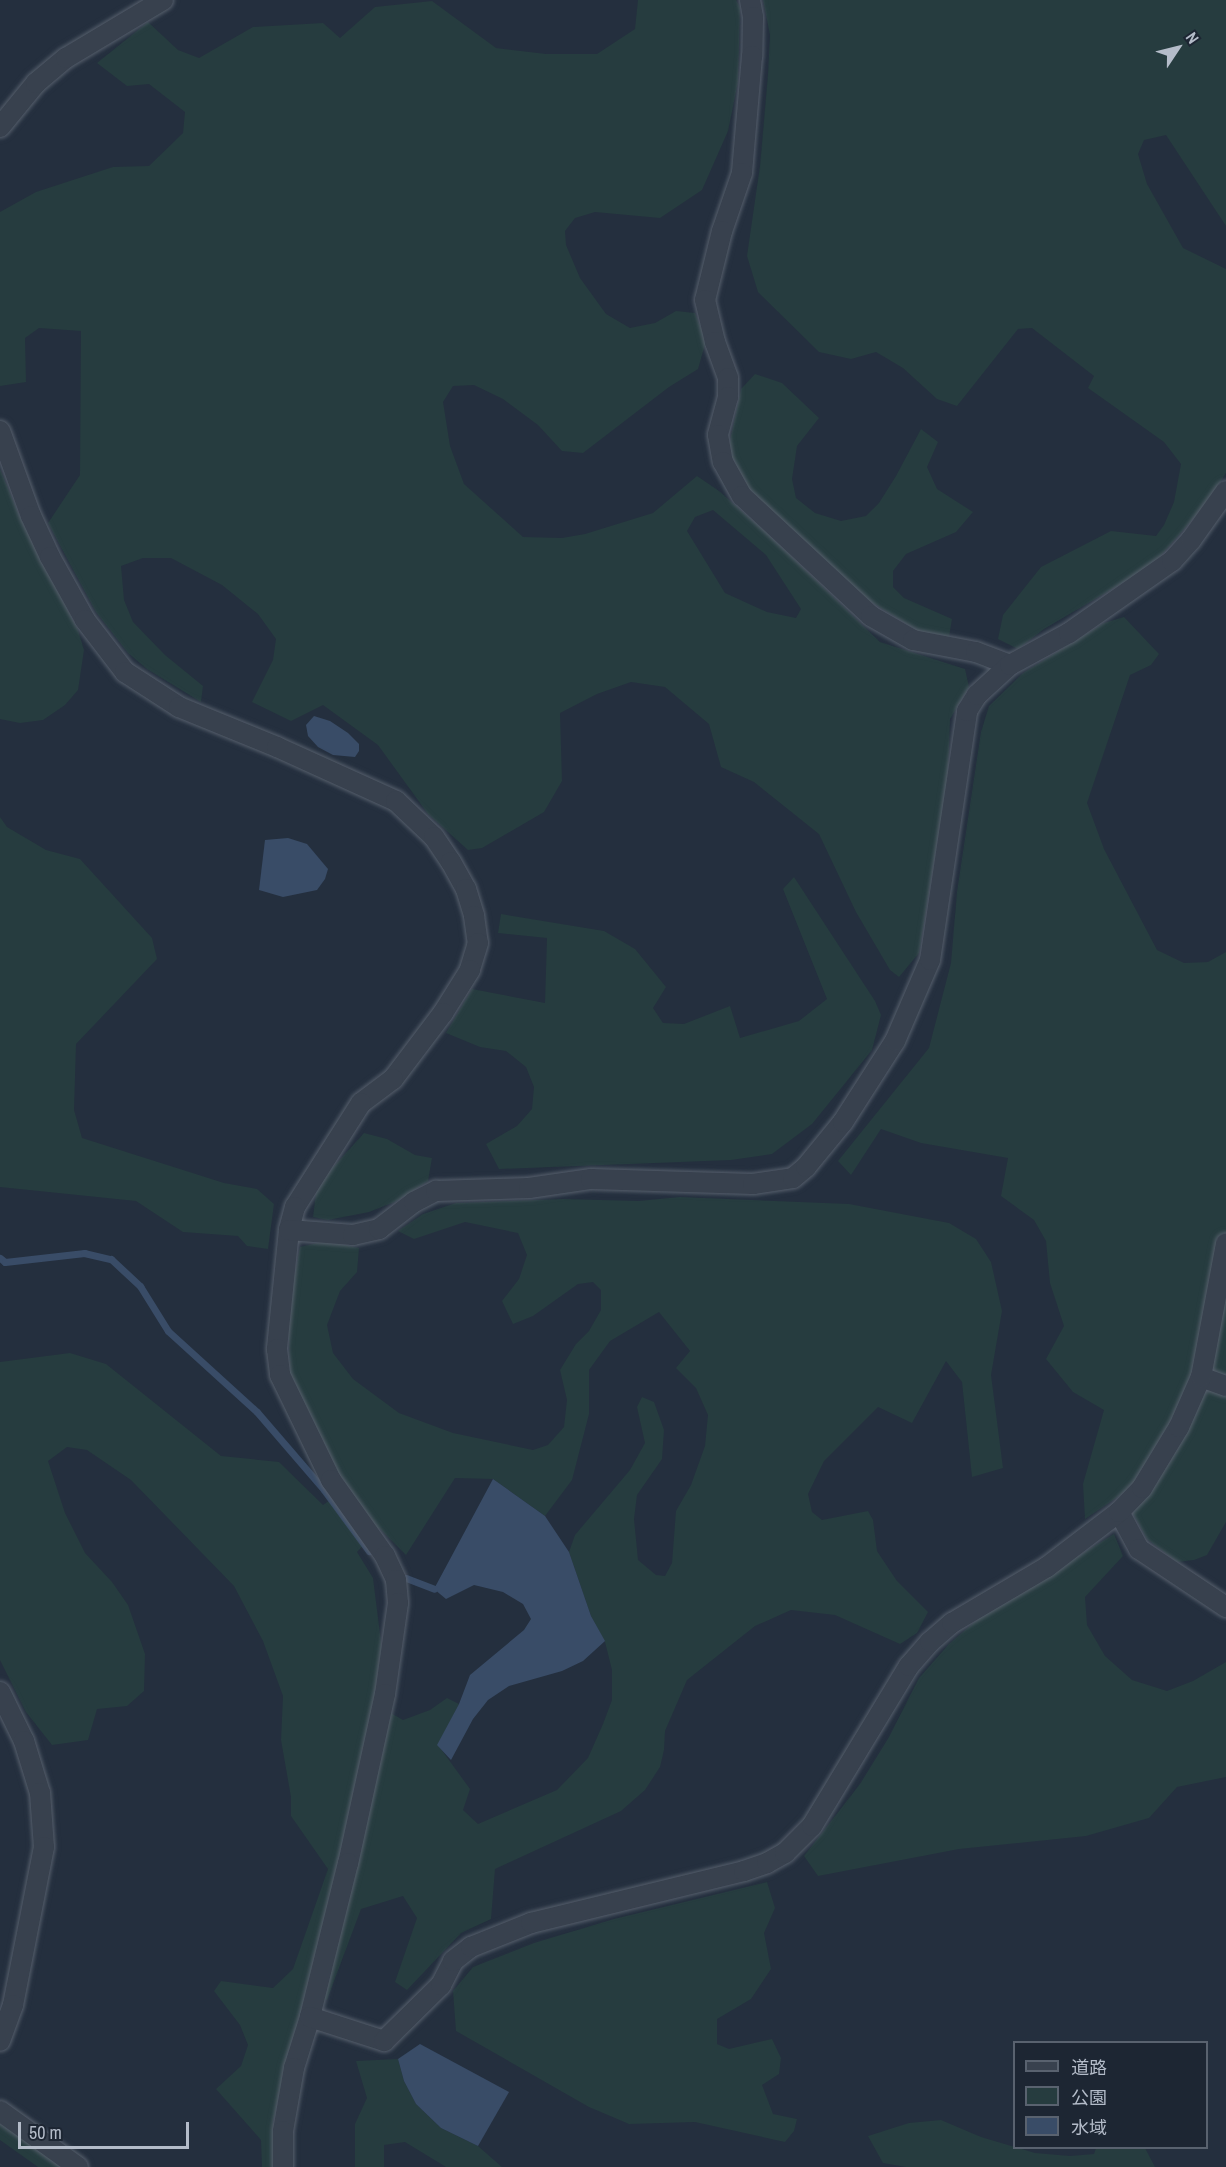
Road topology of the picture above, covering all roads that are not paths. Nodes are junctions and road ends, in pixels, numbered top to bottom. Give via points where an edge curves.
1 (163, 0) edge
2 (750, 0) edge
3 (0, 127) edge
4 (0, 431) edge
5 (1226, 491) edge
6 (1010, 665) junction
7 (289, 1230) junction
8 (1226, 1243) edge
9 (1201, 1377) junction
10 (1226, 1386) edge
11 (1119, 1512) junction
12 (1226, 1606) edge
13 (0, 1692) edge
14 (310, 2017) junction
15 (0, 2042) edge
16 (0, 2111) edge
17 (78, 2167) edge
18 (283, 2167) edge

1 - 3 street via 66,58 36,83
2 - 6 street via 752,56 742,173 705,300 728,378 728,397 718,435 723,462 742,496 871,616 913,640 976,652
4 - 7 street via 50,557 85,620 125,672 178,707 396,801 434,837 466,889 478,943 470,970 399,1071 361,1104 295,1207
5 - 6 street via 1172,561 1069,633
6 - 7 street via 977,695 967,711 930,960 905,1021 843,1122 793,1178 753,1184 591,1179 529,1188 436,1191 414,1202 379,1229 353,1235
7 - 14 street via 277,1349 280,1375 331,1480 385,1556 396,1580 398,1603 385,1694
8 - 9 street
9 - 10 street
9 - 11 street via 1179,1427 1142,1488
11 - 12 street via 1139,1549
11 - 14 street via 1047,1567 952,1623 930,1642 909,1665 812,1826 785,1853 744,1871 531,1923 471,1947 453,1961 441,1985 384,2041
13 - 15 street via 24,1741 40,1793 44,1847 13,2005
14 - 18 street via 294,2068 283,2132
16 - 17 street

